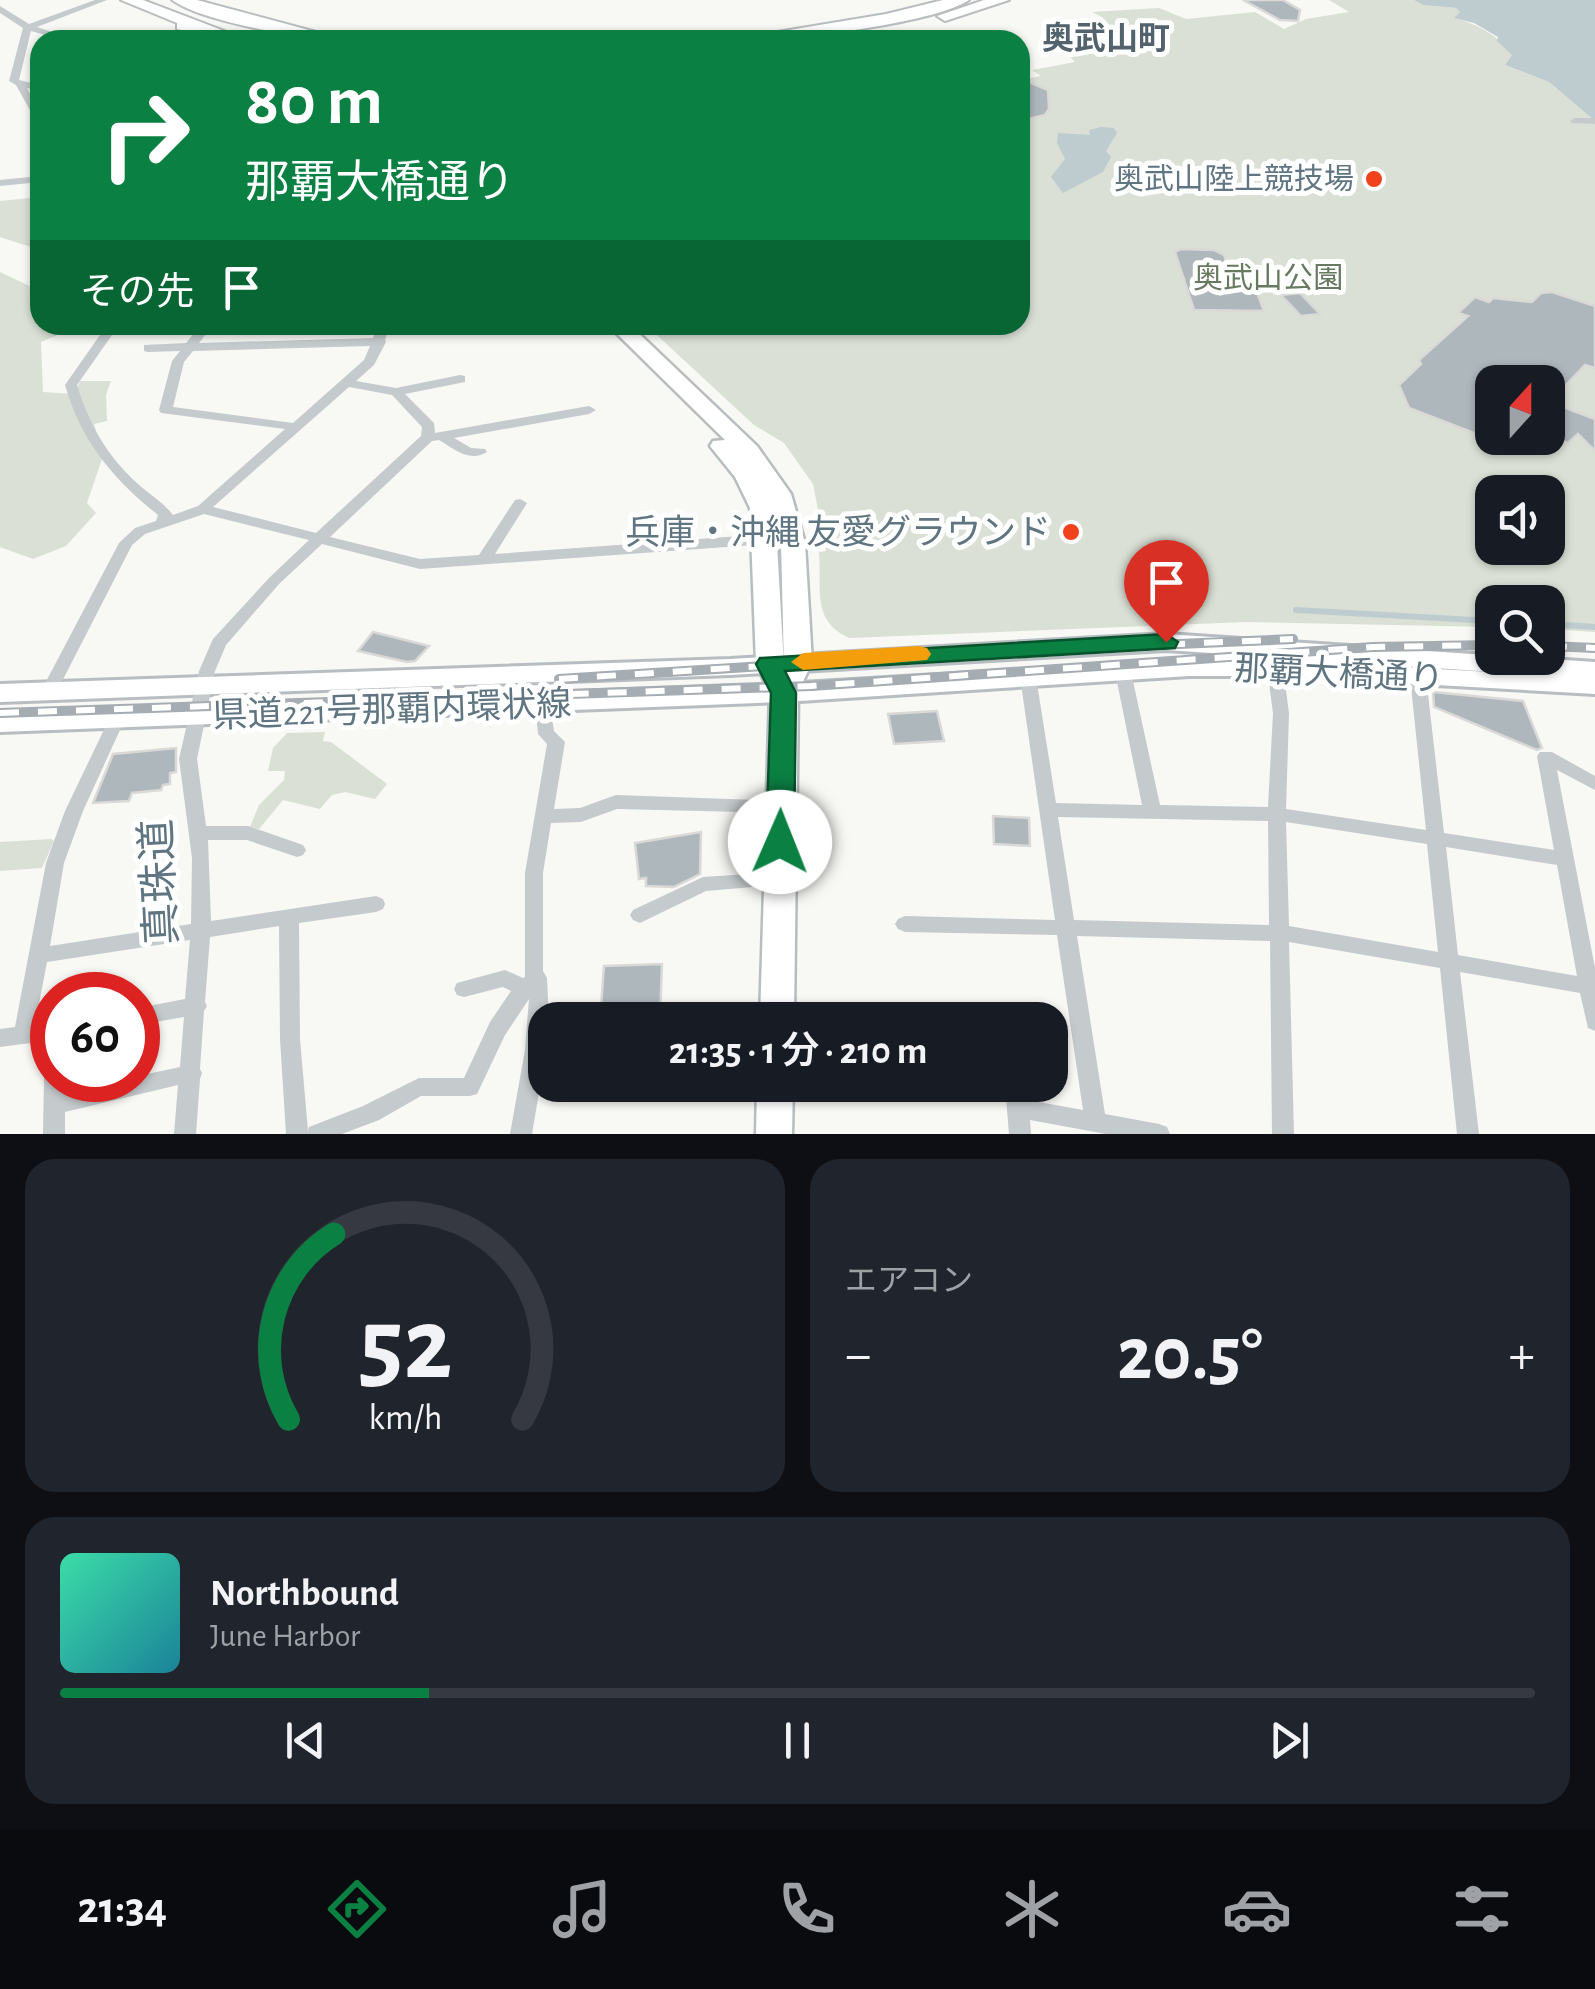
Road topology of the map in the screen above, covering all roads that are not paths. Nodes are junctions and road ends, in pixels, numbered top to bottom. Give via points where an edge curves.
1 (104, 0) edge
2 (111, 0) edge
3 (128, 0) edge
4 (150, 0) edge
5 (180, 0) edge
6 (961, 0) edge
7 (994, 3) edge
8 (0, 9) edge
9 (28, 26) junction
10 (41, 30) edge
11 (202, 30) edge
12 (221, 30) edge
13 (237, 30) edge
14 (284, 30) edge
15 (819, 30) edge
16 (873, 30) edge
17 (913, 30) edge
18 (17, 82) junction
19 (0, 84) edge
20 (30, 85) edge
21 (30, 104) edge
22 (30, 180) edge
23 (0, 183) edge
24 (106, 335) edge
25 (199, 335) edge
26 (382, 335) edge
27 (607, 335) edge
28 (628, 335) edge
29 (380, 342) junction
30 (148, 348) dead end
31 (189, 348) junction
32 (460, 379) dead end
33 (348, 383) junction
34 (396, 392) junction
35 (588, 410) dead end
36 (297, 427) junction
37 (436, 438) junction
38 (480, 452) dead end
39 (520, 503) dead end
40 (203, 509) junction
41 (162, 524) junction
42 (319, 536) junction
43 (766, 539) junction
44 (484, 559) junction
45 (799, 662) junction
46 (768, 664) junction
47 (1275, 668) junction
48 (1595, 670) edge
49 (1124, 672) junction
50 (1418, 677) junction
51 (1028, 678) junction
52 (203, 684) junction
53 (1595, 686) edge
54 (49, 691) junction
55 (784, 693) junction
56 (0, 694) edge
57 (543, 704) junction
58 (195, 716) junction
59 (117, 719) junction
60 (0, 723) edge
61 (1595, 784) edge
62 (781, 806) junction
63 (1048, 810) junction
64 (1153, 812) junction
65 (1278, 814) junction
66 (544, 816) junction
67 (199, 832) junction
68 (1433, 838) junction
69 (297, 850) dead end
70 (1565, 859) junction
71 (780, 879) junction
72 (376, 904) dead end
73 (640, 916) dead end
74 (289, 917) junction
75 (904, 924) dead end
76 (1064, 928) junction
77 (201, 933) junction
78 (1281, 933) junction
79 (40, 955) junction
80 (1450, 962) junction
81 (530, 983) junction
82 (1592, 987) edge
83 (464, 989) dead end
84 (777, 1002) edge
85 (197, 1006) junction
86 (160, 1012) edge
87 (1595, 1022) edge
88 (30, 1036) edge
89 (23, 1037) junction
90 (0, 1038) edge
91 (192, 1073) junction
92 (55, 1102) edge
93 (775, 1102) edge
94 (1017, 1102) edge
95 (1036, 1102) edge
96 (55, 1106) junction
97 (1095, 1121) junction
98 (1147, 1133) edge
99 (54, 1134) edge
100 (185, 1134) edge
101 (297, 1134) edge
102 (317, 1134) edge
103 (521, 1134) edge
104 (774, 1134) edge
105 (1020, 1134) edge
106 (1284, 1134) edge
107 (1468, 1134) edge

1 - 9 street
2 - 11 highway
3 - 12 highway
4 - 13 highway
5 - 14 highway
6 - 15 highway
7 - 16 highway
7 - 17 highway
8 - 9 street
9 - 10 street
9 - 18 street
18 - 19 street
18 - 20 street
18 - 21 street
22 - 23 street
24 - 41 street via 71,385 76,404 106,461 166,514
25 - 31 street
26 - 29 street
27 - 43 main road via 739,466 758,496
28 - 45 main road via 749,451 774,484 792,543
29 - 31 street
29 - 33 street
30 - 31 street
31 - 36 street via 178,361 166,410
32 - 34 street
33 - 34 street
33 - 36 street
34 - 37 street
35 - 37 street
36 - 40 street
37 - 38 street
37 - 42 street, 真珠道
39 - 44 street
40 - 41 street
40 - 42 street
41 - 54 street via 126,543
42 - 44 street via 420,564
42 - 52 street, 真珠道 via 219,643
43 - 44 street
43 - 46 main road
45 - 46 main road, 那覇大橋通り
45 - 48 main road, 那覇大橋通り via 1181,642
45 - 55 main road
46 - 52 main road, 県道221号那覇内環状線
46 - 55 main road
47 - 49 main road, 那覇大橋通り
47 - 50 main road, 那覇大橋通り
47 - 65 street via 1281,713
49 - 51 main road, 那覇大橋通り
49 - 64 street
50 - 53 main road, 那覇大橋通り
50 - 68 street
51 - 55 main road, 那覇大橋通り
51 - 63 street
52 - 54 main road, 県道221号那覇内環状線
52 - 58 street, 真珠道
54 - 56 main road, 県道221号那覇内環状線
55 - 57 main road, 県道221号那覇内環状線
55 - 62 main road
57 - 58 main road, 県道221号那覇内環状線
57 - 66 street via 546,734 556,742
58 - 59 main road, 県道221号那覇内環状線
58 - 67 street, 真珠道 via 188,776
59 - 60 main road, 県道221号那覇内環状線
59 - 79 street via 55,862
61 - 70 street via 1546,756
62 - 66 street via 616,802 581,816
62 - 71 main road
63 - 64 street
63 - 76 street
64 - 65 street
65 - 68 street
65 - 78 street
66 - 81 street via 534,873
67 - 69 street via 248,832
67 - 77 street, 真珠道
68 - 70 street
68 - 80 street
70 - 82 street
71 - 73 street via 704,884
71 - 84 main road
72 - 74 street
74 - 77 street
74 - 101 street
75 - 76 street
76 - 78 street
76 - 97 street
77 - 79 street
77 - 85 street, 真珠道
78 - 80 street
78 - 106 street
79 - 89 street
80 - 82 street
80 - 107 street
81 - 83 street via 504,978
81 - 102 street via 493,1037 470,1087 419,1086
81 - 103 street via 538,1012
82 - 87 street
85 - 86 street
85 - 91 street, 真珠道
88 - 89 street
89 - 90 street
91 - 96 street
91 - 100 street, 真珠道
92 - 96 street
93 - 104 main road
94 - 105 street
95 - 97 street
96 - 99 street
97 - 98 street

